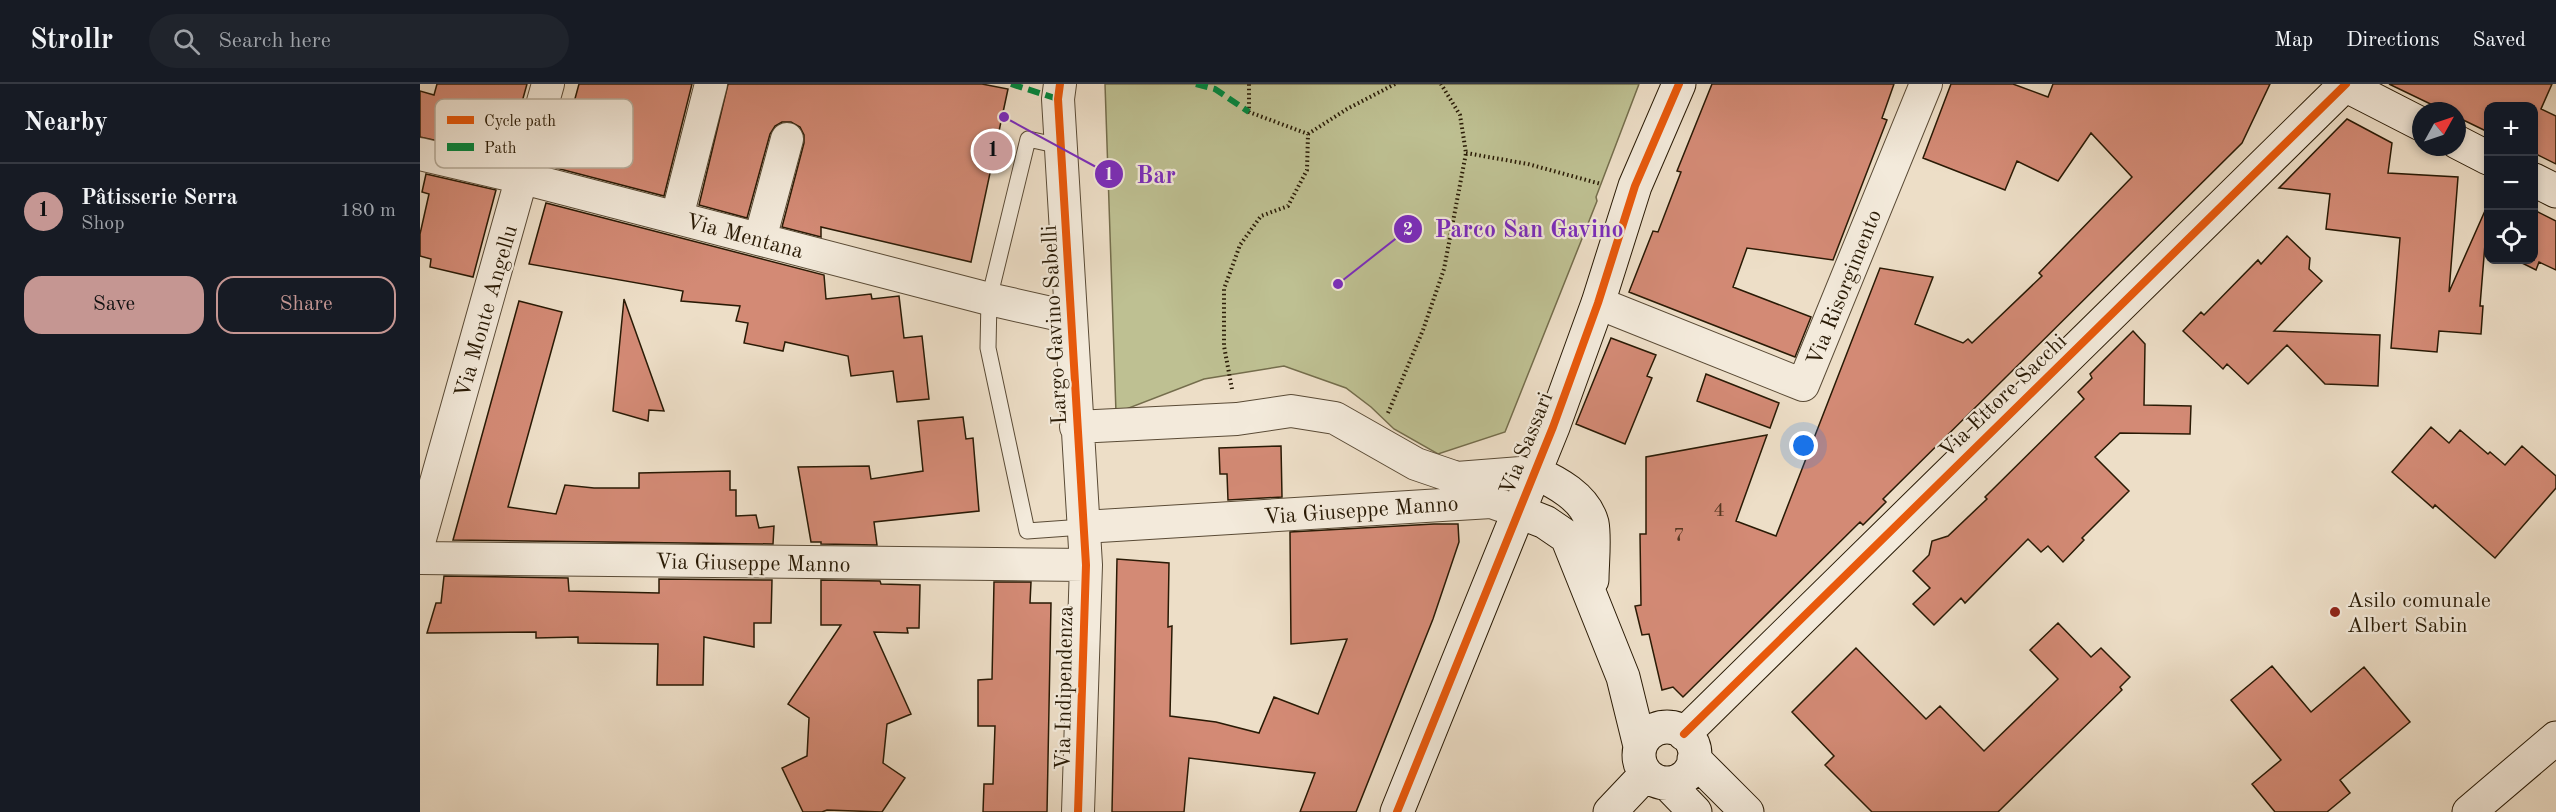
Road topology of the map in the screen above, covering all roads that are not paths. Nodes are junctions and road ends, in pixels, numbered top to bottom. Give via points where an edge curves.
1 (548, 84) edge
2 (711, 84) edge
3 (1060, 84) edge
4 (1678, 84) edge
5 (1926, 84) edge
6 (2345, 84) edge
7 (544, 99) edge
8 (2412, 119) edge
9 (787, 139) dead end
10 (1060, 146) junction
11 (2466, 147) edge
12 (420, 154) edge
13 (2484, 156) edge
14 (435, 157) edge
15 (480, 168) edge
16 (526, 168) edge
17 (523, 178) junction
18 (2538, 182) edge
19 (2556, 192) edge
20 (676, 217) junction
21 (760, 239) junction
22 (989, 298) junction
23 (1598, 303) junction
24 (1069, 317) junction
25 (1076, 427) junction
26 (1534, 472) junction
27 (1517, 512) junction
28 (1083, 527) junction
29 (420, 538) edge
30 (420, 558) edge
31 (1086, 565) junction
32 (1592, 597) junction
33 (1623, 677) junction
34 (2556, 738) edge
35 (1682, 740) junction
36 (1651, 768) junction
37 (1078, 812) edge
38 (1397, 812) edge
39 (1610, 812) edge
40 (1695, 812) edge
41 (1747, 812) edge
42 (2469, 812) edge

1 - 7 street, Via Monte Angellu
2 - 20 street
3 - 10 street, Largo Gavino Sabelli
4 - 23 street, Via Sassari via 1635,186
5 - 23 street, Via Risorgimento via 1803,385
6 - 8 street
6 - 35 street, Via Ettore Sacchi
9 - 21 street
10 - 22 lane via 1028,139
10 - 24 street, Largo Gavino Sabelli
11 - 13 street
12 - 14 street, Via Mentana
15 - 17 street, Via Mentana
16 - 17 street, Via Monte Angellu
17 - 20 street, Via Mentana
17 - 29 street, Via Monte Angellu
18 - 19 street
20 - 21 street, Via Mentana
21 - 22 street, Via Mentana
22 - 24 street, Via Mentana
22 - 28 lane via 988,348 1027,531
23 - 26 street, Via Sassari
24 - 25 street, Largo Gavino Sabelli
25 - 26 street, Via Giuseppe Manno via 1237,419 1291,411 1335,417 1416,464 1457,478
25 - 28 street, Largo Gavino Sabelli
26 - 27 street, Via Sassari
26 - 32 street via 1576,498 1592,522
27 - 28 street, Via Giuseppe Manno via 1491,502
27 - 32 street, Via Giuseppe Manno via 1545,522 1567,537
27 - 38 street, Via Sassari
28 - 31 street, Largo Gavino Sabelli
30 - 31 street, Via Giuseppe Manno
31 - 37 street, Via Indipendenza
32 - 33 street, Via Giuseppe Manno
33 - 35 street
33 - 36 street
34 - 42 street
35 - 36 street via 1651,732
35 - 36 street via 1688,773 1683,778
35 - 41 street
36 - 39 street
36 - 40 street

